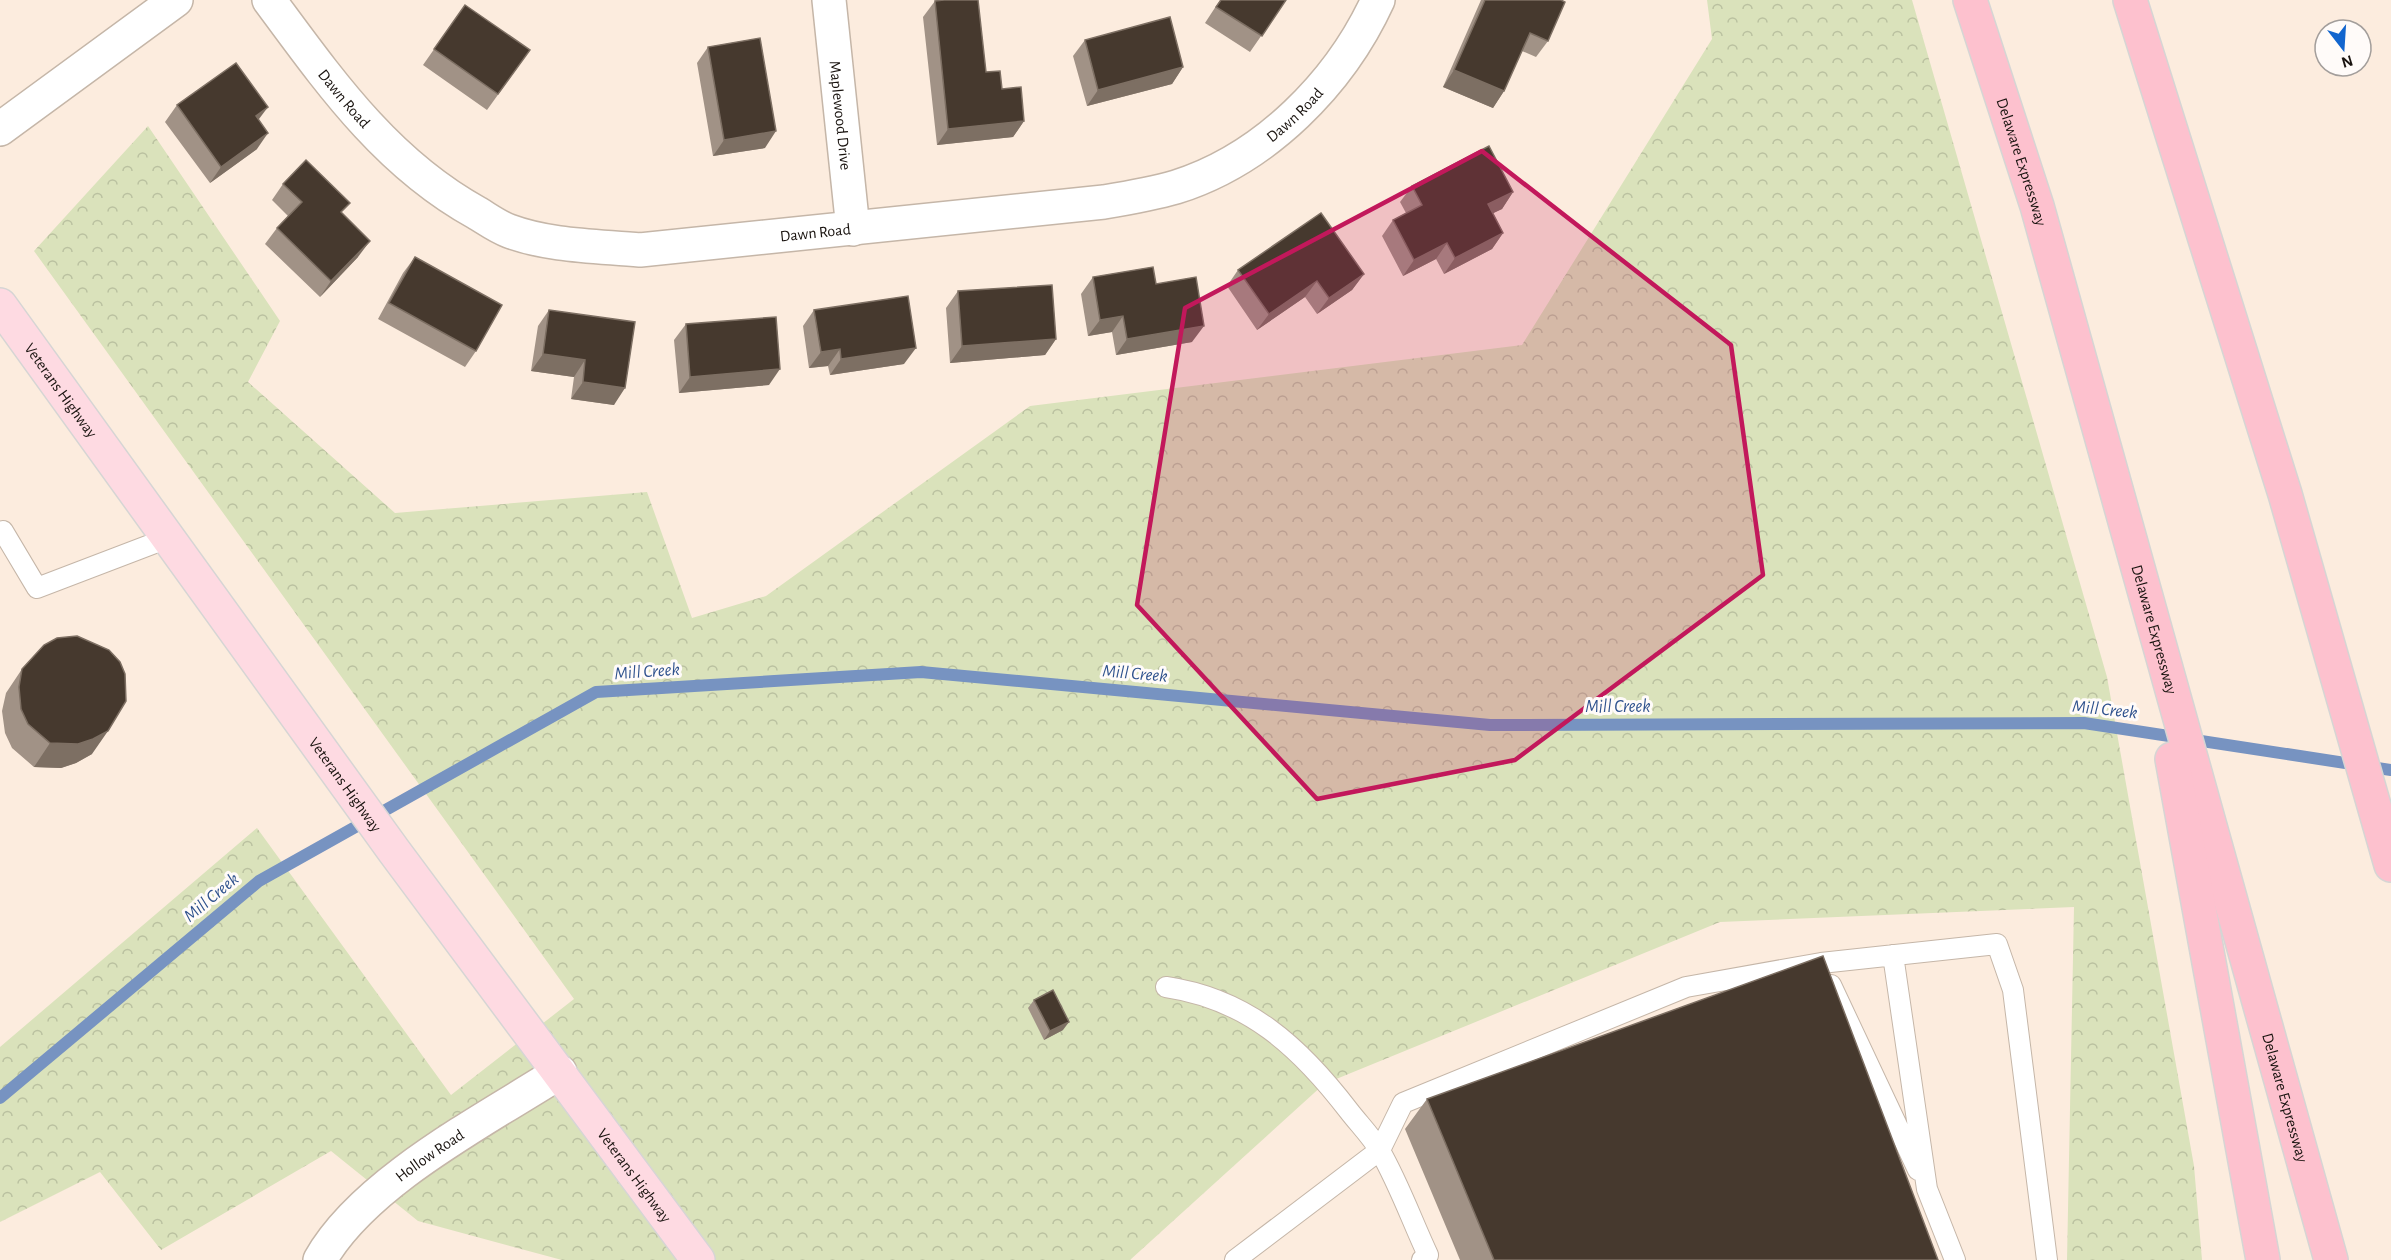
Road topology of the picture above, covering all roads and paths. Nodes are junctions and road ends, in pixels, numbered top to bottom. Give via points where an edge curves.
1 (176, 0) edge
2 (269, 0) edge
3 (830, 0) edge
4 (1378, 0) edge
5 (1970, 0) edge
6 (2130, 0) edge
7 (0, 129) edge
8 (853, 229) junction
9 (0, 305) edge
10 (3, 531) dead end
11 (168, 538) junction
12 (2192, 803) junction
13 (2388, 854) edge
14 (1893, 955) junction
15 (1821, 963) junction
16 (1166, 987) dead end
17 (560, 1072) junction
18 (1380, 1150) junction
19 (1927, 1189) junction
20 (1427, 1258) edge
21 (320, 1260) edge
22 (698, 1260) edge
23 (1234, 1260) edge
24 (1954, 1260) edge
25 (2047, 1260) edge
26 (2263, 1260) edge
27 (2331, 1260) edge

1 - 7 street
2 - 8 street, Dawn Road via 347,105 394,154 449,198 509,231 566,243 640,250
3 - 8 street, Maplewood Drive
4 - 8 street, Dawn Road via 1340,65 1319,92 1265,140 1226,165 1178,186 1104,202
5 - 12 highway, Delaware Expressway via 2037,206 2131,539
6 - 13 highway via 2282,483
9 - 11 main road, Veterans Highway
10 - 11 lane via 37,588
11 - 17 main road, Veterans Highway via 394,851
12 - 26 highway
12 - 27 highway, Delaware Expressway
14 - 15 lane
14 - 19 lane
14 - 25 lane via 1997,944 2013,990
15 - 18 lane via 1686,987 1403,1104
15 - 19 lane
16 - 18 lane via 1197,992 1239,1009 1286,1040
17 - 21 street, Hollow Road via 385,1188 348,1223
17 - 22 main road, Veterans Highway
18 - 20 lane
18 - 23 lane
19 - 24 lane

